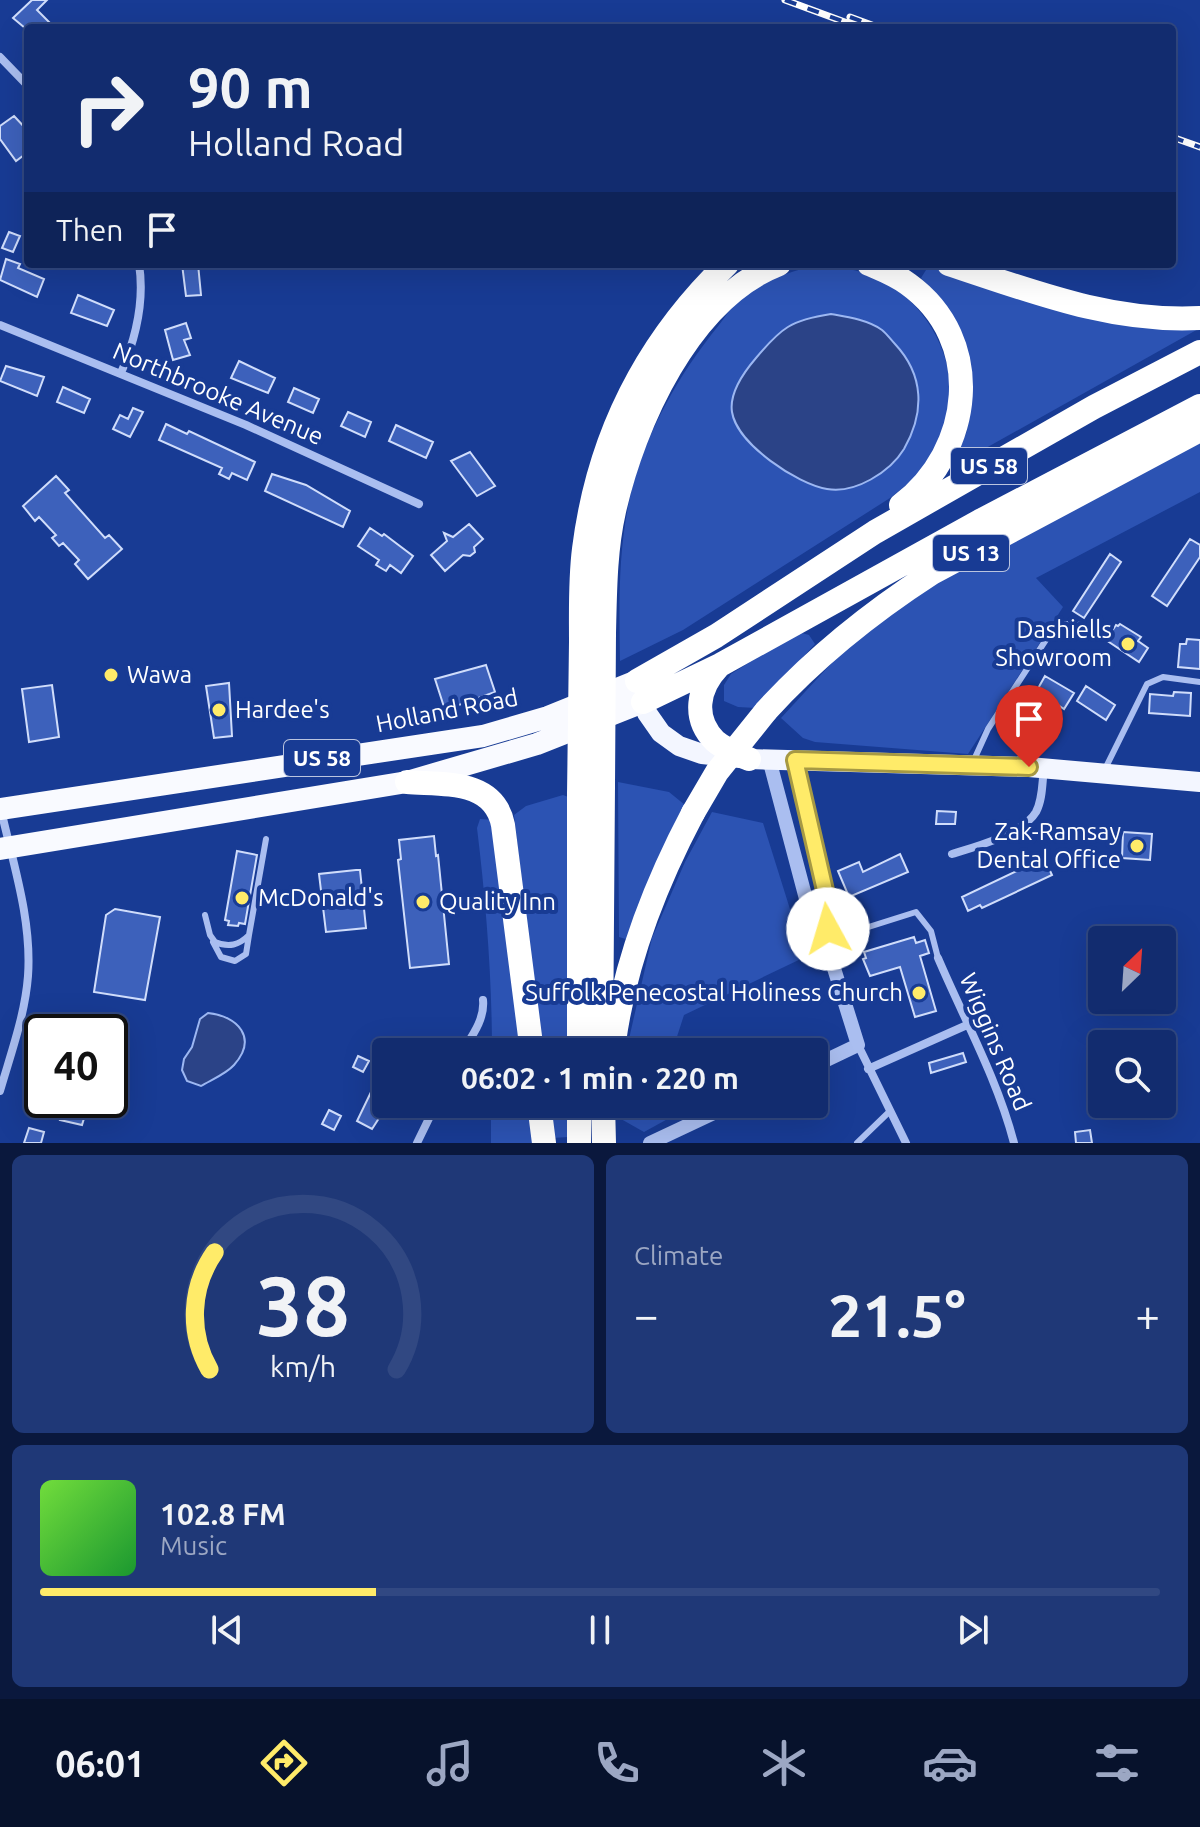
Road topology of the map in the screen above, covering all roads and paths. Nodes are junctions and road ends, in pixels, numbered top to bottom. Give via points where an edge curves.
1 (0, 57) edge
2 (24, 82) edge
3 (139, 268) edge
4 (723, 268) edge
5 (771, 268) edge
6 (877, 268) edge
7 (961, 268) edge
8 (1200, 318) edge
9 (0, 325) edge
10 (1200, 352) edge
11 (121, 373) junction
12 (1200, 406) edge
13 (1200, 430) edge
14 (419, 504) dead end
15 (875, 532) junction
16 (1082, 625) dead end
17 (592, 637) junction
18 (720, 665) junction
19 (1200, 682) edge
20 (640, 692) junction
21 (759, 759) junction
22 (795, 760) junction
23 (972, 765) junction
24 (1044, 768) junction
25 (1103, 773) junction
26 (407, 782) junction
27 (1200, 782) edge
28 (0, 808) edge
29 (266, 839) dead end
30 (5, 848) edge
31 (952, 854) dead end
32 (205, 915) dead end
33 (210, 935) junction
34 (249, 935) junction
35 (827, 946) junction
36 (938, 958) joint
37 (483, 1000) dead end
38 (967, 1025) junction
39 (469, 1038) edge
40 (530, 1038) edge
41 (579, 1038) edge
42 (601, 1038) edge
43 (615, 1038) edge
44 (858, 1045) junction
45 (828, 1059) edge
46 (868, 1069) junction
47 (0, 1091) edge
48 (889, 1112) junction
49 (429, 1118) edge
50 (541, 1118) edge
51 (579, 1118) edge
52 (703, 1118) edge
53 (579, 1142) edge
54 (417, 1143) edge
55 (544, 1143) edge
56 (650, 1143) edge
57 (857, 1143) edge
58 (906, 1143) edge
59 (1014, 1143) edge

1 - 2 street
3 - 11 street via 140,309
4 - 17 highway via 661,340 612,432 595,484 583,552
5 - 17 highway via 720,304 683,349 646,414 614,512
6 - 15 highway via 907,283 940,319 957,357 962,397 955,436 937,470
7 - 8 highway via 1101,311
9 - 11 street, Northbrooke Avenue
10 - 15 highway, US 58
11 - 14 street, Northbrooke Avenue
12 - 18 highway, US 58
13 - 43 highway, US 13, bridge via 932,573 813,662 717,772 675,847 643,923
15 - 20 highway, US 58
16 - 23 lane via 1066,624 1051,632 988,729
17 - 41 highway, bridge via 579,795
17 - 42 highway, bridge via 603,786
18 - 20 highway, US 58
18 - 21 highway via 704,684 702,717 715,741
19 - 25 lane via 1163,677 1147,684
20 - 21 main road via 654,725 679,746 702,754
20 - 26 highway, Holland Road / US 58 via 537,744
20 - 28 highway, Holland Road / US 58 via 474,738
21 - 22 main road
21 - 35 street via 810,914
22 - 23 main road
22 - 35 street via 830,912
23 - 24 main road
24 - 25 main road
24 - 31 street via 1035,814 985,844
25 - 27 main road
26 - 30 highway, Holland Road / US 58
26 - 40 highway via 476,790 498,807
28 - 30 street
29 - 34 lane
30 - 47 street via 26,928 28,965 25,997
32 - 33 lane
33 - 34 lane via 215,942 233,946
33 - 34 lane via 221,957 235,961 246,954
35 - 36 lane via 916,912 931,931
35 - 44 street
36 - 38 street, Wiggins Road
37 - 39 street via 484,1009
38 - 46 street
38 - 59 street, Wiggins Road via 990,1070
44 - 45 street
44 - 46 street
46 - 48 street
48 - 57 lane
48 - 58 street
49 - 54 street
50 - 55 highway
51 - 53 highway
52 - 56 street

